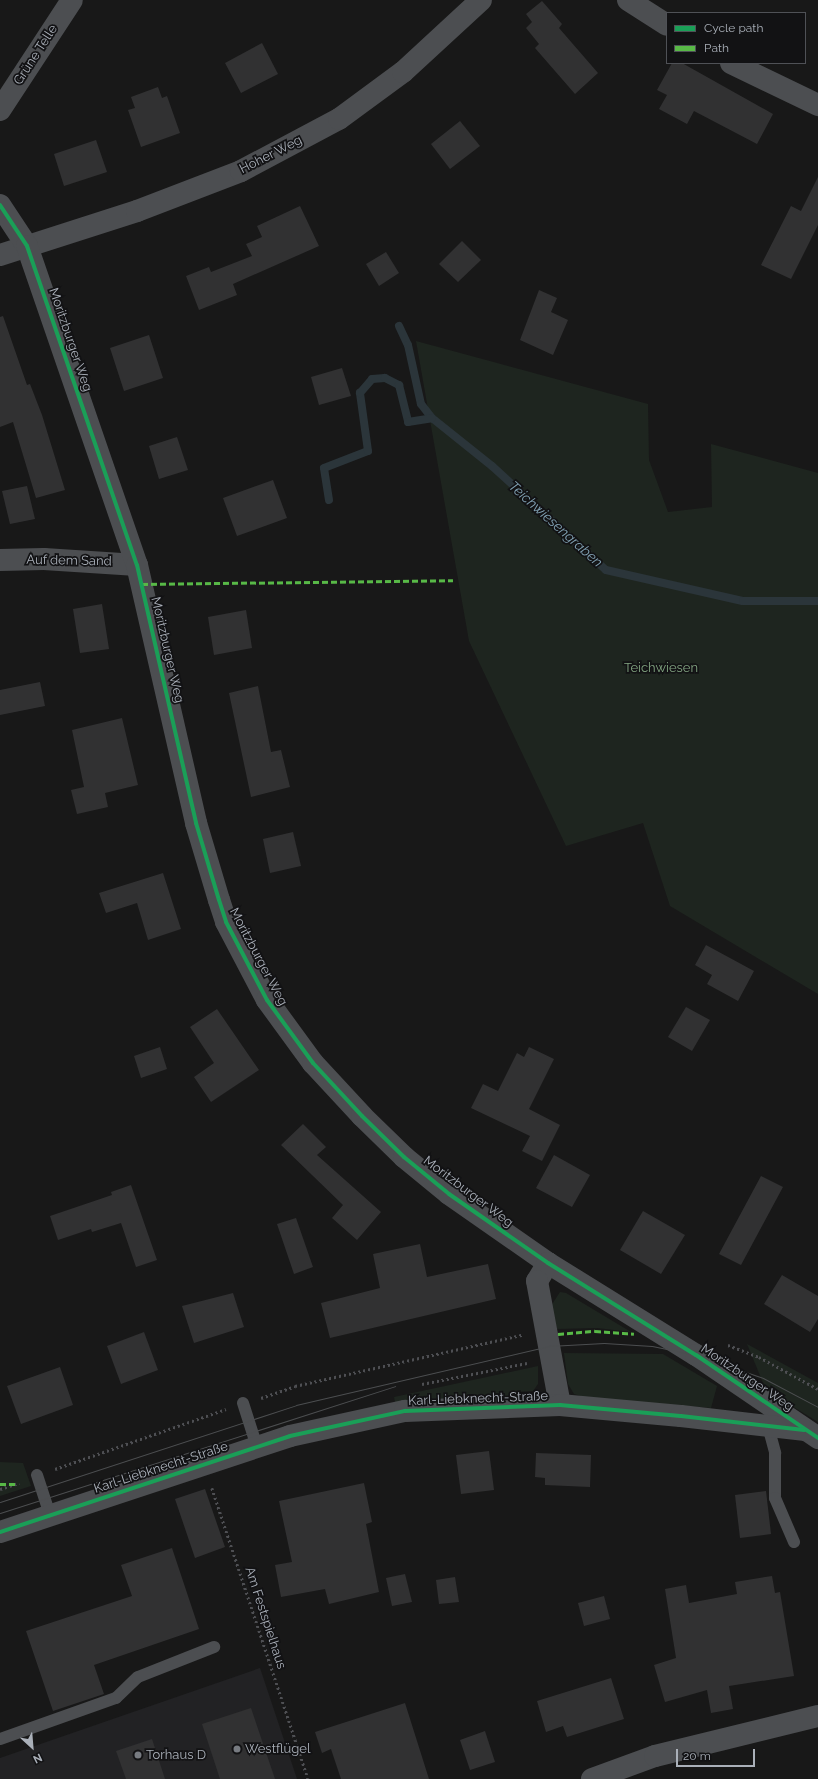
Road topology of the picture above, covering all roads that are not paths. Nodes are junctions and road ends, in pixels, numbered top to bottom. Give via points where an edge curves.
1 (72, 0) edge
2 (481, 0) edge
3 (628, 0) edge
4 (666, 24) edge
5 (733, 64) edge
6 (818, 106) edge
7 (0, 110) edge
8 (0, 205) edge
9 (27, 246) junction
10 (0, 255) edge
11 (0, 560) edge
12 (137, 565) junction
13 (548, 1263) junction
14 (243, 1403) road end
15 (560, 1405) junction
16 (768, 1426) junction
17 (812, 1434) edge
18 (257, 1447) junction
19 (36, 1475) road end
20 (50, 1515) junction
21 (0, 1532) edge
22 (794, 1542) dead end
23 (214, 1647) dead end
24 (818, 1716) edge
25 (0, 1739) edge
26 (592, 1779) edge

1 - 7 street, Grüne Telle
2 - 9 street, Hoher Weg via 403,72 339,119 241,171 137,211
3 - 4 street
5 - 6 street
8 - 9 street, Moritzburger Weg
9 - 10 street, Hoher Weg
9 - 12 street, Moritzburger Weg
11 - 12 street, Auf dem Sand via 44,559
12 - 13 street, Moritzburger Weg via 196,823 218,900 226,922 266,1000 313,1064 404,1157 449,1194
13 - 15 street via 537,1281
13 - 17 street, Moritzburger Weg via 696,1355
14 - 18 lane
15 - 16 street, Karl-Liebknecht-Straße
15 - 18 street, Karl-Liebknecht-Straße via 405,1411 290,1436
16 - 17 street, Karl-Liebknecht-Straße
16 - 22 lane via 775,1453 775,1498
18 - 20 street, Karl-Liebknecht-Straße
19 - 20 lane
20 - 21 street, Karl-Liebknecht-Straße
23 - 25 lane via 138,1677 116,1698
24 - 26 street via 655,1756

